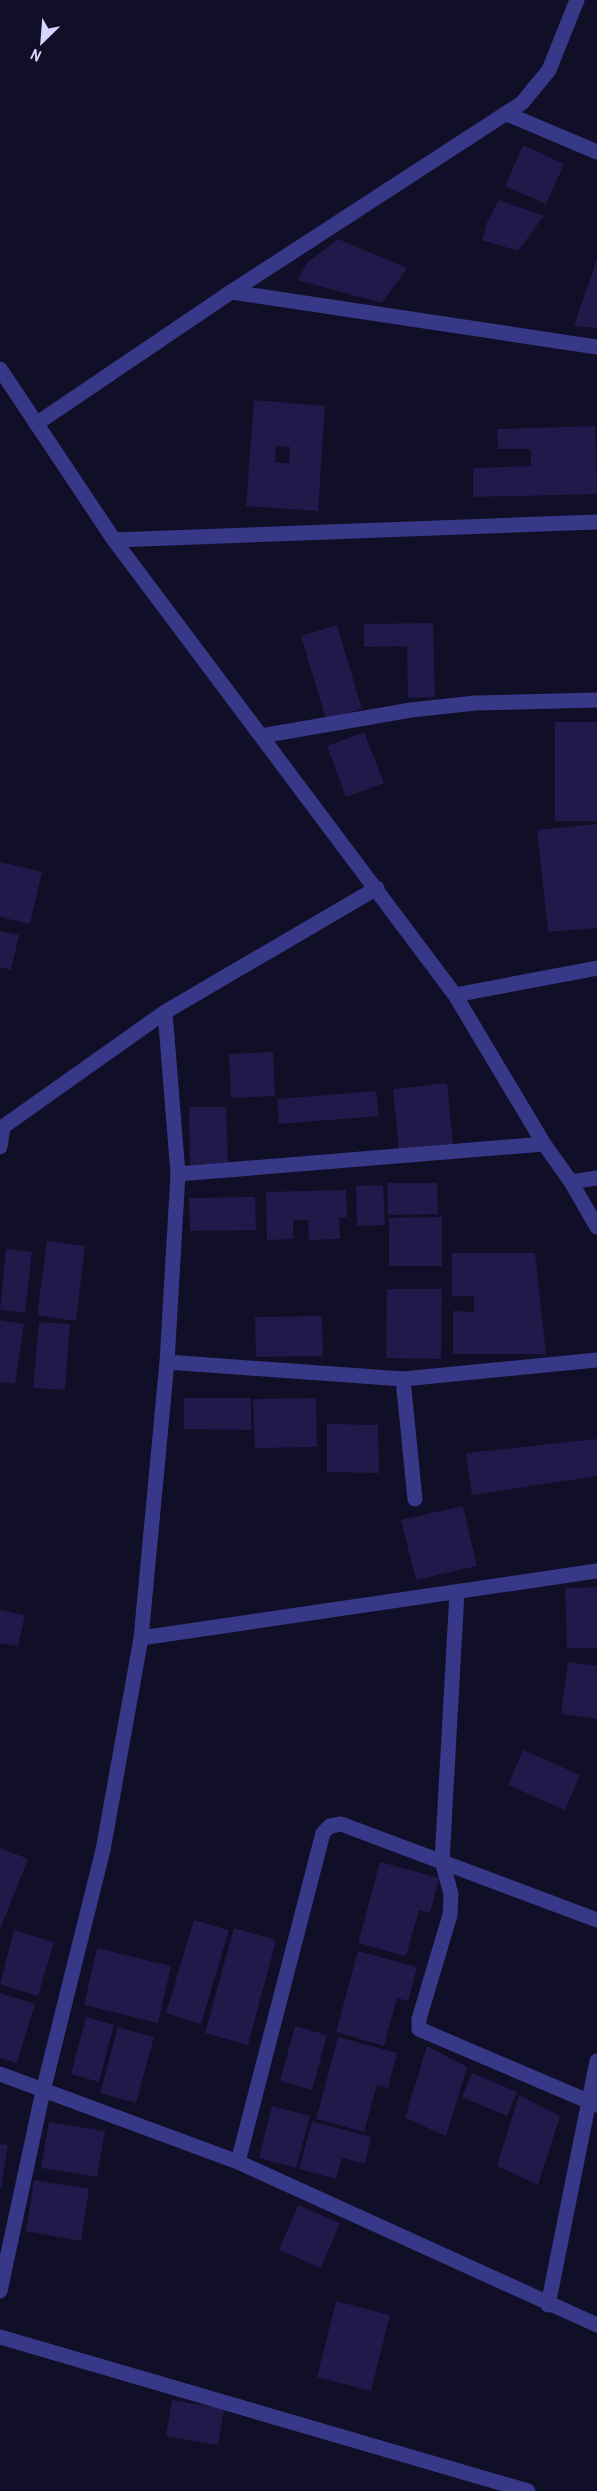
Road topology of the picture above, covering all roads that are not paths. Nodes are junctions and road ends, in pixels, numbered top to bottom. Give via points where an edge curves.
1 (577, 0) edge
2 (507, 114) junction
3 (597, 152) edge
4 (231, 292) junction
5 (597, 347) edge
6 (0, 369) edge
7 (36, 424) junction
8 (597, 522) edge
9 (114, 540) junction
10 (597, 700) edge
11 (261, 736) junction
12 (377, 888) junction
13 (597, 968) edge
14 (455, 995) junction
15 (165, 1012) junction
16 (1, 1128) edge
17 (544, 1144) junction
18 (0, 1147) edge
19 (178, 1174) junction
20 (597, 1178) edge
21 (571, 1182) junction
22 (597, 1227) edge
23 (597, 1360) edge
24 (167, 1362) junction
25 (403, 1379) junction
26 (416, 1499) dead end
27 (597, 1571) edge
28 (457, 1592) junction
29 (141, 1638) junction
30 (442, 1861) junction
31 (597, 1920) edge
32 (597, 2061) edge
33 (0, 2074) edge
34 (42, 2091) junction
35 (593, 2103) edge
36 (238, 2162) junction
37 (0, 2290) edge
38 (548, 2305) junction
39 (597, 2325) edge
40 (0, 2337) edge
41 (528, 2491) edge

1 - 2 street via 549,70 534,91
2 - 3 street
2 - 4 street
4 - 5 street
4 - 7 street
6 - 7 street
7 - 9 street
8 - 9 street
9 - 11 street
10 - 11 street via 464,704
11 - 12 street
12 - 14 street
12 - 15 street
13 - 14 street
14 - 17 street
15 - 16 street
15 - 19 street
16 - 18 street
17 - 19 street
17 - 21 street
19 - 24 street
20 - 21 street
21 - 22 street
23 - 25 street
24 - 25 street
24 - 29 street
25 - 26 street
27 - 28 street
28 - 29 street
28 - 30 street
29 - 34 street via 103,1850
30 - 31 street
30 - 35 street via 451,1894 450,1915 419,2030
30 - 36 street via 341,1824 330,1826 323,1833
32 - 35 street
33 - 34 street
34 - 36 street
34 - 37 street
35 - 38 street
36 - 38 street
38 - 39 street
40 - 41 street

